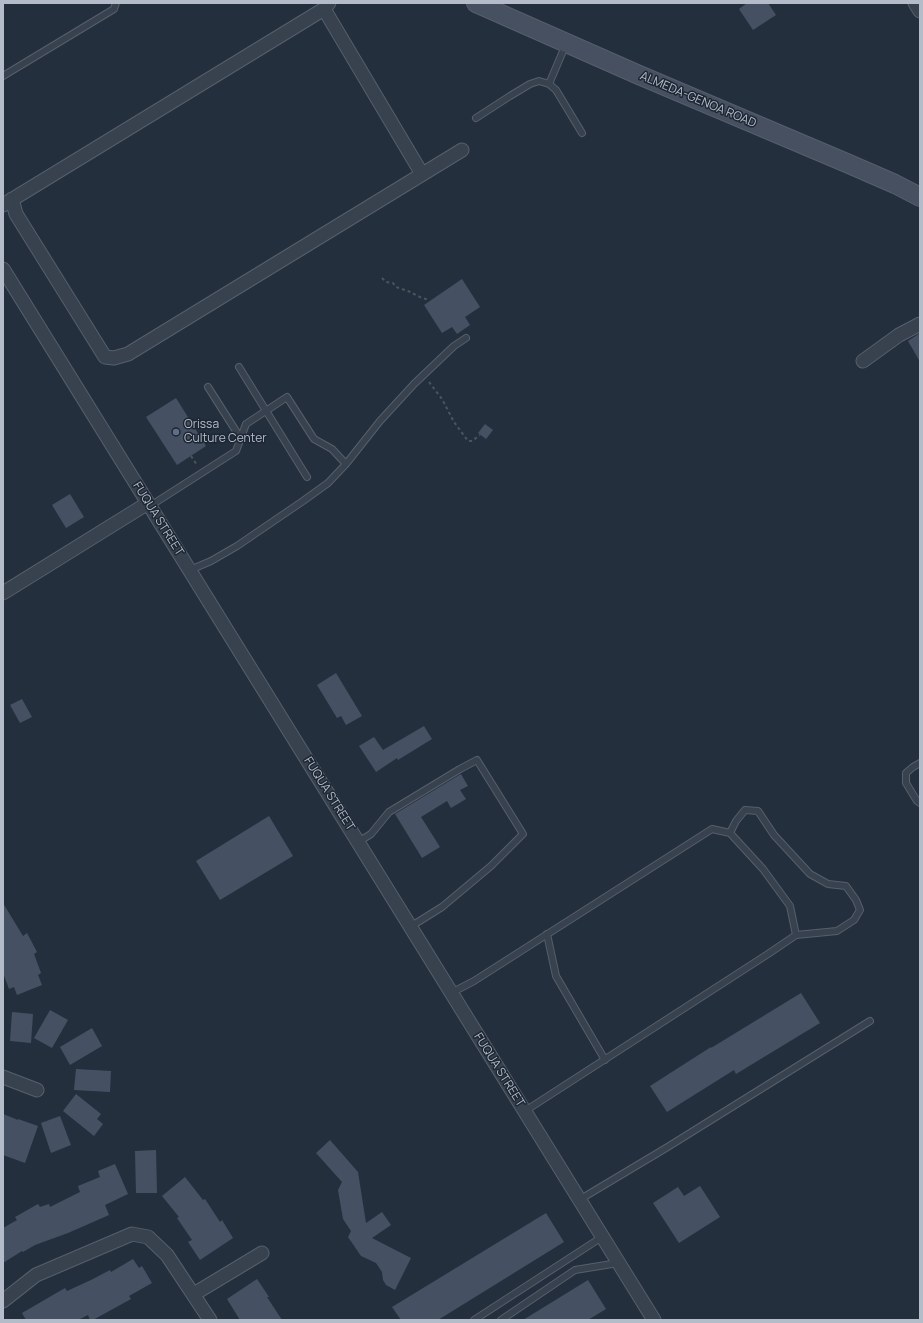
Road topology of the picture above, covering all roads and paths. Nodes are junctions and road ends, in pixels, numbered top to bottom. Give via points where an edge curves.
1 (116, 3) edge
2 (476, 3) edge
3 (915, 3) edge
4 (326, 6) edge
5 (920, 11) edge
6 (566, 43) junction
7 (3, 76) edge
8 (550, 84) junction
9 (476, 118) dead end
10 (582, 133) dead end
11 (462, 150) dead end
12 (422, 174) junction
13 (920, 197) edge
14 (8, 202) edge
15 (3, 269) edge
16 (382, 278) dead end
17 (428, 302) dead end
18 (920, 324) edge
19 (466, 338) dead end
20 (863, 360) dead end
21 (240, 368) dead end
22 (432, 386) dead end
23 (208, 387) dead end
24 (266, 411) junction
25 (480, 435) dead end
26 (241, 439) junction
27 (346, 464) junction
28 (307, 477) dead end
29 (149, 504) junction
30 (190, 570) junction
31 (3, 593) edge
32 (920, 763) edge
33 (920, 803) edge
34 (730, 833) junction
35 (358, 842) junction
36 (410, 926) junction
37 (547, 934) junction
38 (796, 934) junction
39 (451, 992) junction
40 (870, 1021) dead end
41 (605, 1060) junction
42 (3, 1077) edge
43 (37, 1090) dead end
44 (525, 1112) junction
45 (579, 1200) junction
46 (602, 1237) junction
47 (262, 1253) dead end
48 (618, 1263) junction
49 (194, 1294) junction
50 (3, 1301) edge
51 (210, 1320) edge
52 (474, 1320) edge
53 (501, 1320) edge
54 (654, 1320) edge

1 - 7 lane via 114,10
2 - 6 main road, ALMEDA-GENOA ROAD
3 - 5 street
4 - 12 street
4 - 14 street
6 - 8 lane
6 - 13 main road, ALMEDA-GENOA ROAD
8 - 9 lane via 539,81 530,84
8 - 10 lane
11 - 12 street
12 - 14 street via 128,354 114,358 105,357
15 - 29 street, FUQUA STREET
16 - 17 path
18 - 20 street
19 - 27 lane via 414,384
21 - 24 lane
22 - 25 path via 468,441
23 - 26 lane
24 - 26 lane via 246,424
24 - 27 lane via 288,398 314,439 332,449
24 - 28 lane
26 - 29 lane via 236,451
27 - 30 lane via 328,483 303,502 236,546
29 - 30 street, FUQUA STREET
29 - 31 street
30 - 35 street, FUQUA STREET
32 - 33 lane via 906,773 906,783
34 - 37 lane via 712,828
34 - 38 lane via 763,869 790,906
34 - 38 lane via 745,810 758,810 774,835 810,874 828,884 846,886 856,900 860,910 854,920 837,931
35 - 36 street, FUQUA STREET
35 - 36 lane via 371,834 389,812 477,760 523,834 491,866 442,907
36 - 39 street, FUQUA STREET
37 - 39 lane via 474,981
37 - 41 lane via 556,976
38 - 41 lane
39 - 44 street, FUQUA STREET
40 - 45 lane
41 - 44 lane
42 - 43 street
44 - 45 street, FUQUA STREET
45 - 46 street, FUQUA STREET
46 - 48 street, FUQUA STREET
46 - 52 lane
47 - 49 street
48 - 53 lane via 575,1270
48 - 54 street, FUQUA STREET
49 - 50 street via 167,1255 148,1237 132,1234 36,1275
49 - 51 street

